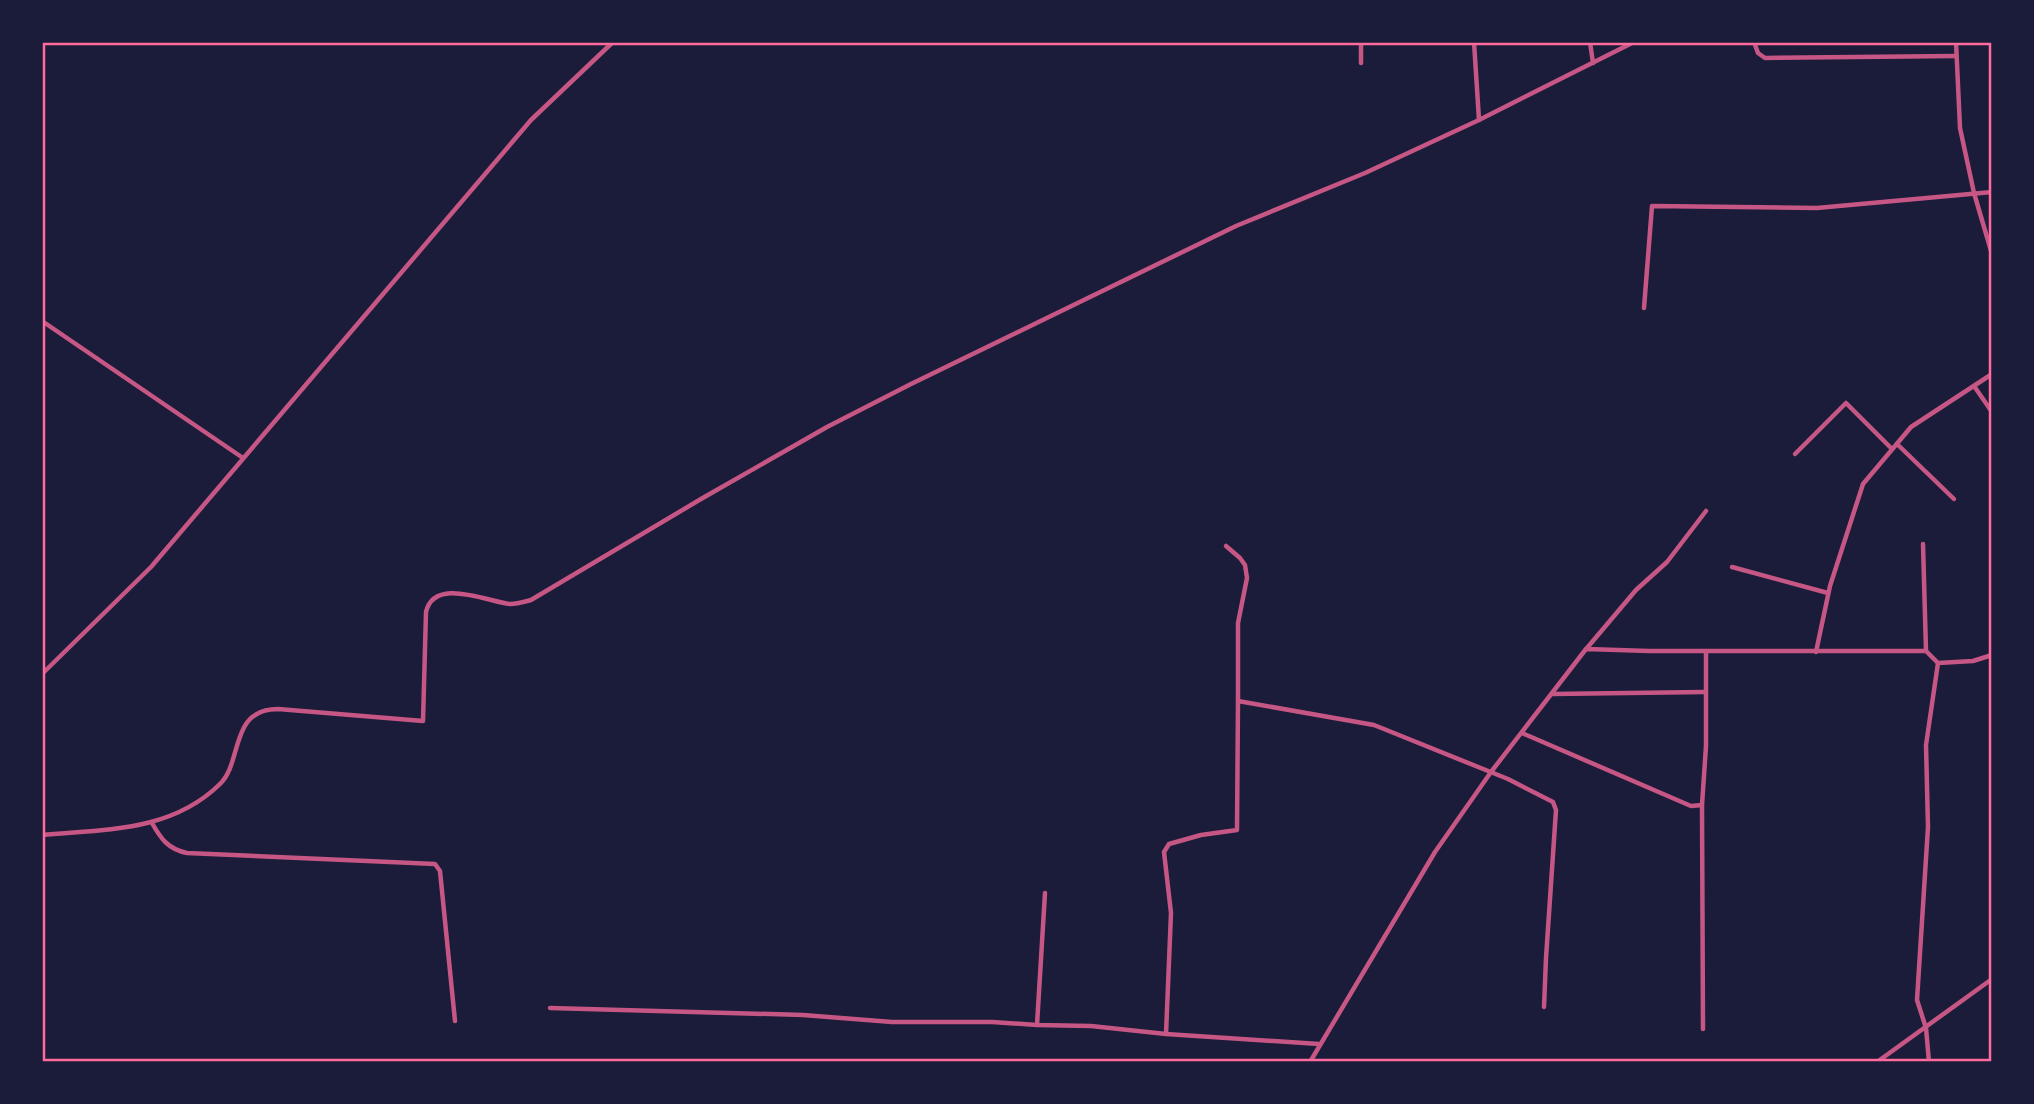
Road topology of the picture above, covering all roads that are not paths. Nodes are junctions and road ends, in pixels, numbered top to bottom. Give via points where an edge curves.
1 (613, 42) edge
2 (1362, 42) edge
3 (1474, 42) edge
4 (1590, 42) edge
5 (1634, 42) edge
6 (1754, 42) edge
7 (1956, 42) edge
8 (1956, 56) junction
9 (1361, 63) dead end
10 (1593, 63) junction
11 (1479, 120) junction
12 (1992, 192) edge
13 (1975, 193) junction
14 (1992, 254) edge
15 (1644, 308) dead end
16 (42, 321) edge
17 (1992, 374) edge
18 (1974, 386) junction
19 (1992, 412) edge
20 (1894, 447) junction
21 (1795, 454) dead end
22 (243, 458) junction
23 (1954, 499) dead end
24 (1706, 512) dead end
25 (1923, 544) dead end
26 (1226, 546) dead end
27 (1732, 567) dead end
28 (1828, 593) junction
29 (1586, 649) junction
30 (1706, 651) junction
31 (1926, 651) junction
32 (1816, 652) junction
33 (1992, 655) edge
34 (1938, 663) junction
35 (42, 674) edge
36 (1705, 692) junction
37 (1551, 694) junction
38 (1238, 701) junction
39 (1522, 733) junction
40 (1491, 772) junction
41 (1702, 805) junction
42 (152, 823) junction
43 (42, 835) edge
44 (1045, 892) dead end
45 (1992, 979) edge
46 (1544, 1007) dead end
47 (550, 1008) dead end
48 (455, 1021) dead end
49 (1037, 1025) junction
50 (1926, 1028) junction
51 (1703, 1029) dead end
52 (1166, 1034) junction
53 (1320, 1044) junction
54 (1310, 1062) edge
55 (1877, 1062) edge
56 (1929, 1062) edge

1 - 22 street via 531,120
2 - 9 street
3 - 11 street
4 - 10 street
5 - 10 street
6 - 8 street via 1765,58
7 - 8 street
8 - 13 street via 1960,128
10 - 11 street
11 - 42 street via 1236,226 911,384 827,427 531,600 513,604 437,595 426,612 423,721 265,710 247,723 221,783 177,814
12 - 13 street
13 - 14 street
13 - 15 street via 1817,208 1652,206
16 - 22 street
17 - 18 street
18 - 19 street
18 - 20 street via 1911,427
20 - 21 street via 1846,402
20 - 23 street
20 - 28 street via 1863,484
22 - 35 street via 151,567
24 - 29 street via 1667,562 1636,590
25 - 31 street
26 - 38 street via 1245,565 1247,578 1238,623
27 - 28 street
28 - 32 street
29 - 30 street
29 - 37 street
30 - 32 street
30 - 36 street
31 - 32 street
31 - 34 street
33 - 34 street
34 - 50 street via 1926,745 1928,827 1917,1000
36 - 37 street
36 - 41 street
37 - 39 street
38 - 40 street via 1374,725
38 - 52 street via 1237,830 1169,844 1164,852 1171,913
39 - 40 street
39 - 41 street via 1691,806
40 - 46 street via 1551,800 1556,807
40 - 53 street via 1435,852
41 - 51 street
42 - 43 street
42 - 48 street via 166,844 187,853 435,864 441,883
44 - 49 street
45 - 50 street
47 - 49 street
49 - 52 street
50 - 55 street
50 - 56 street
52 - 53 street
53 - 54 street

